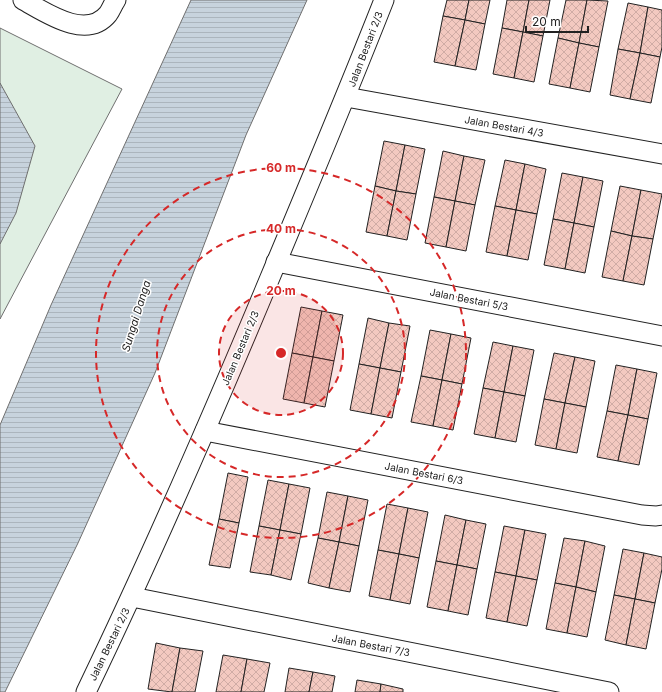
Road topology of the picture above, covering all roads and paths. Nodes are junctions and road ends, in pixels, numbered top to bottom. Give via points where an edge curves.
1 (23, 0) edge
2 (116, 0) edge
3 (384, 0) edge
4 (346, 97) junction
5 (662, 154) edge
6 (276, 262) junction
7 (662, 336) edge
8 (205, 431) junction
9 (662, 515) edge
10 (132, 597) junction
11 (86, 692) edge
12 (609, 692) edge

1 - 2 street via 76,25 93,24 108,14
3 - 4 street, Jalan Bestari 2/3
4 - 5 street, Jalan Bestari 4/3
4 - 6 street, Jalan Bestari 2/3
6 - 7 street, Jalan Bestari 5/3
6 - 8 street, Jalan Bestari 2/3
8 - 9 street, Jalan Bestari 6/3 via 642,515
8 - 10 street, Jalan Bestari 2/3
10 - 11 street, Jalan Bestari 2/3
10 - 12 street, Jalan Bestari 7/3

